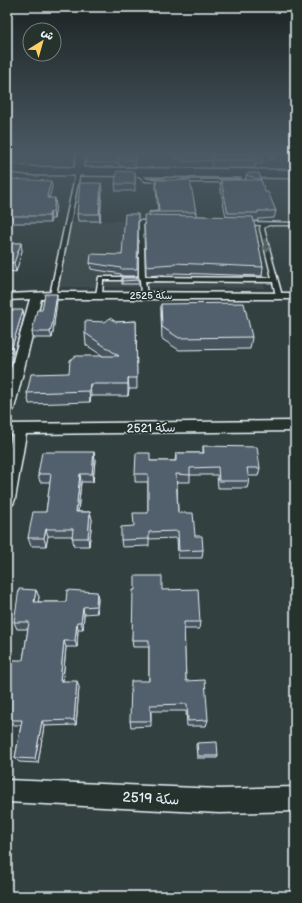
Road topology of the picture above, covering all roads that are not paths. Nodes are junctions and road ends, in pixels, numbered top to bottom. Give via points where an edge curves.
1 (73, 196) edge
2 (157, 222) edge
3 (243, 223) edge
4 (268, 224) junction
5 (295, 224) edge
6 (142, 279) junction
7 (275, 280) junction
8 (53, 295) junction
9 (99, 295) junction
10 (144, 295) junction
11 (279, 296) junction
12 (295, 296) edge
13 (7, 297) edge
14 (36, 297) junction
15 (7, 409) edge
16 (295, 426) edge
17 (14, 429) edge
18 (7, 499) edge
19 (7, 791) edge
20 (295, 799) edge

1 - 8 lane
2 - 6 lane via 141,222
3 - 4 lane
4 - 5 lane
4 -> 7 lane via 262,229
6 - 7 lane
6 - 9 lane via 101,278
6 - 10 lane
7 - 11 lane
8 - 9 street, سكة 2525
8 - 14 street, سكة 2525
9 - 10 street, سكة 2525
10 - 11 street, سكة 2525
11 - 12 street, سكة 2525
13 - 14 street, سكة 2525
14 - 15 street
16 - 17 street, سكة 2521
17 - 18 street
19 - 20 street, سكة 2519 via 219,801

